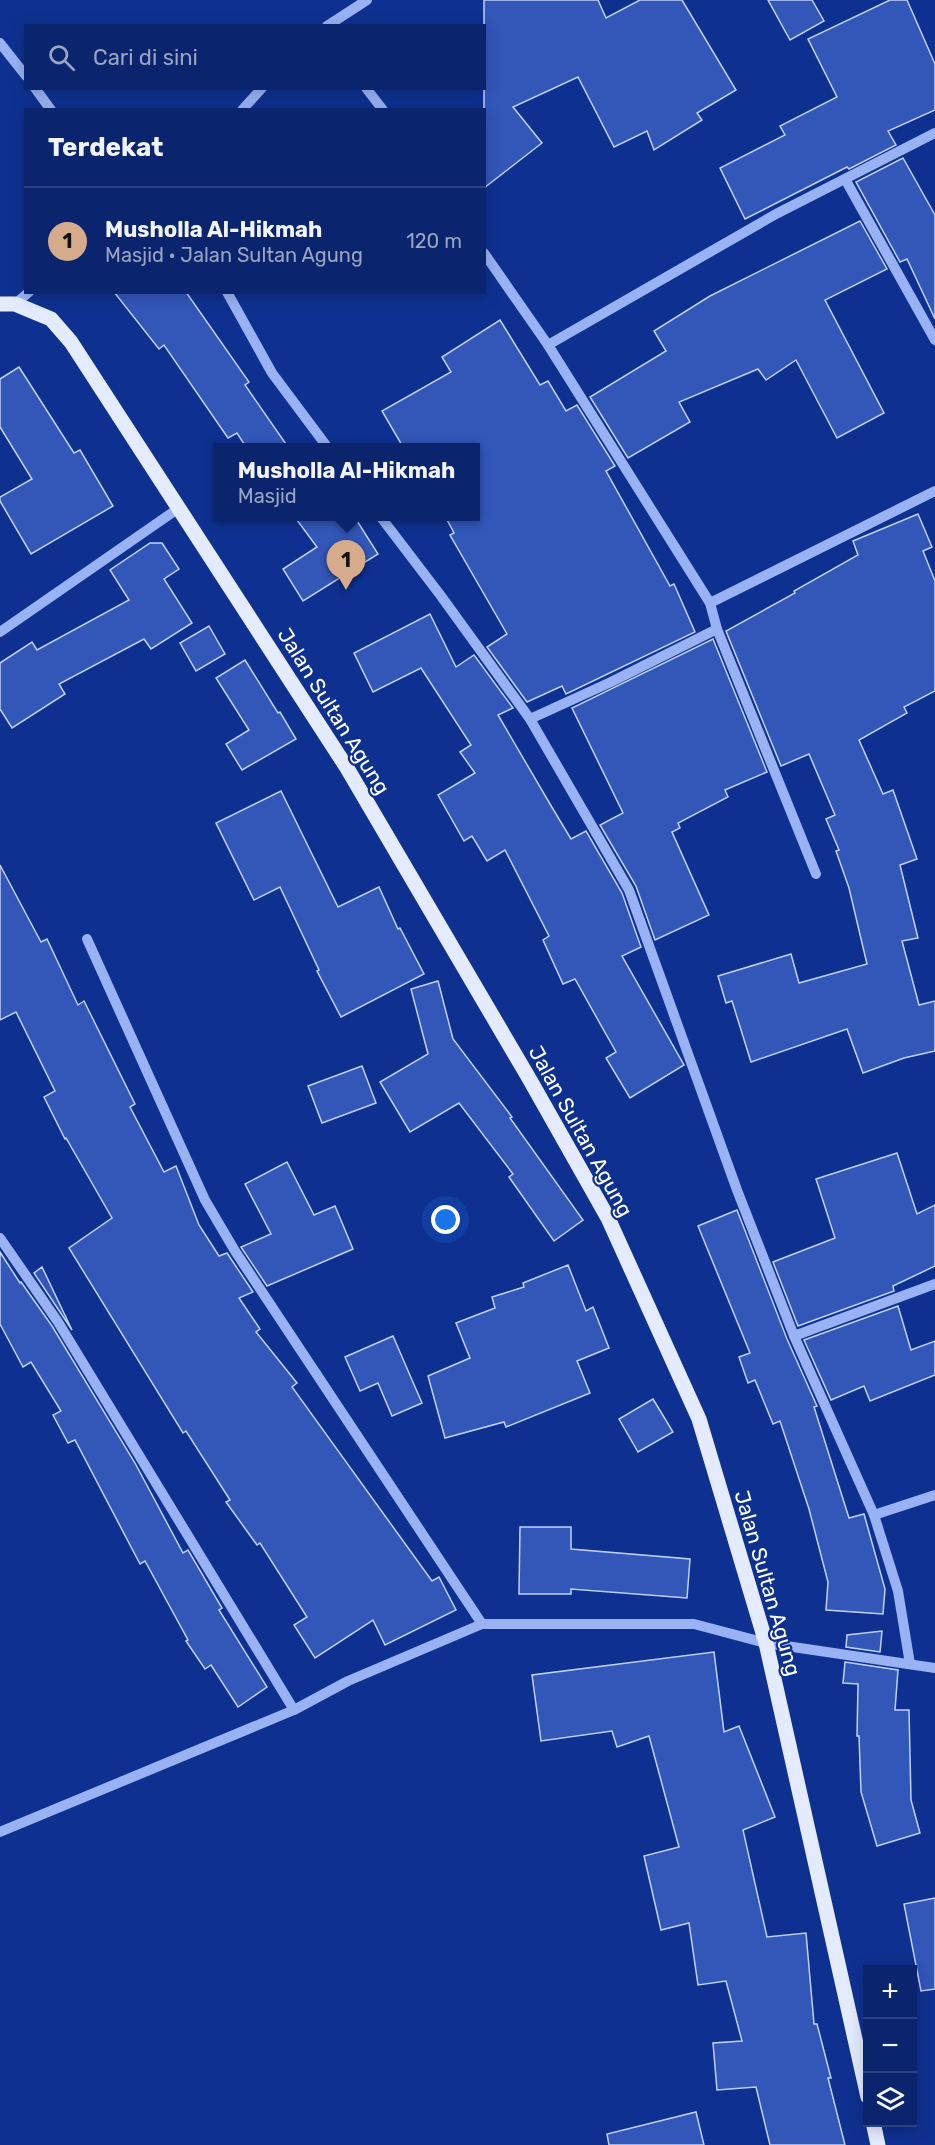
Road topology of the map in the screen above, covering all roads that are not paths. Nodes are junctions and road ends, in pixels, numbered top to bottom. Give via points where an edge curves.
1 (366, 0) edge
2 (330, 24) edge
3 (0, 43) edge
4 (24, 73) edge
5 (36, 90) edge
6 (260, 90) edge
7 (368, 90) edge
8 (50, 108) edge
9 (244, 108) edge
10 (381, 108) edge
11 (935, 133) edge
12 (845, 179) junction
13 (486, 256) edge
14 (25, 294) edge
15 (228, 294) edge
16 (7, 304) edge
17 (935, 340) edge
18 (548, 345) junction
19 (325, 443) edge
20 (935, 491) edge
21 (179, 508) junction
22 (384, 521) edge
23 (710, 603) junction
24 (717, 629) junction
25 (0, 632) edge
26 (530, 719) junction
27 (816, 874) dead end
28 (87, 939) dead end
29 (0, 1240) edge
30 (935, 1284) edge
31 (794, 1336) junction
32 (935, 1495) edge
33 (874, 1515) junction
34 (482, 1624) junction
35 (766, 1644) junction
36 (910, 1664) junction
37 (935, 1668) edge
38 (294, 1710) junction
39 (0, 1832) edge
40 (863, 2079) edge
41 (874, 2127) edge
42 (878, 2145) edge

1 - 2 street
3 - 4 street
5 - 8 street
6 - 9 street
7 - 10 street
11 - 12 street
12 - 17 street
12 - 18 street via 776,214
13 - 18 street
14 - 16 street
15 - 19 street via 272,373
16 - 21 main road, Jalan Sultan Agung via 51,319 71,342
18 - 23 street
20 - 23 street
21 - 25 street
21 - 35 main road, Jalan Sultan Agung via 347,768 608,1218 699,1419
22 - 26 street
23 - 24 street
24 - 26 street
24 - 27 street
26 - 31 street via 629,890
28 - 34 street via 205,1200
29 - 38 street via 58,1322
30 - 31 street
31 - 33 street
32 - 33 street
33 - 36 street via 898,1591
34 - 35 street via 694,1624
34 - 38 street via 348,1681
35 - 36 street
35 - 40 main road, Jalan Sultan Agung
36 - 37 street
38 - 39 street
41 - 42 main road

